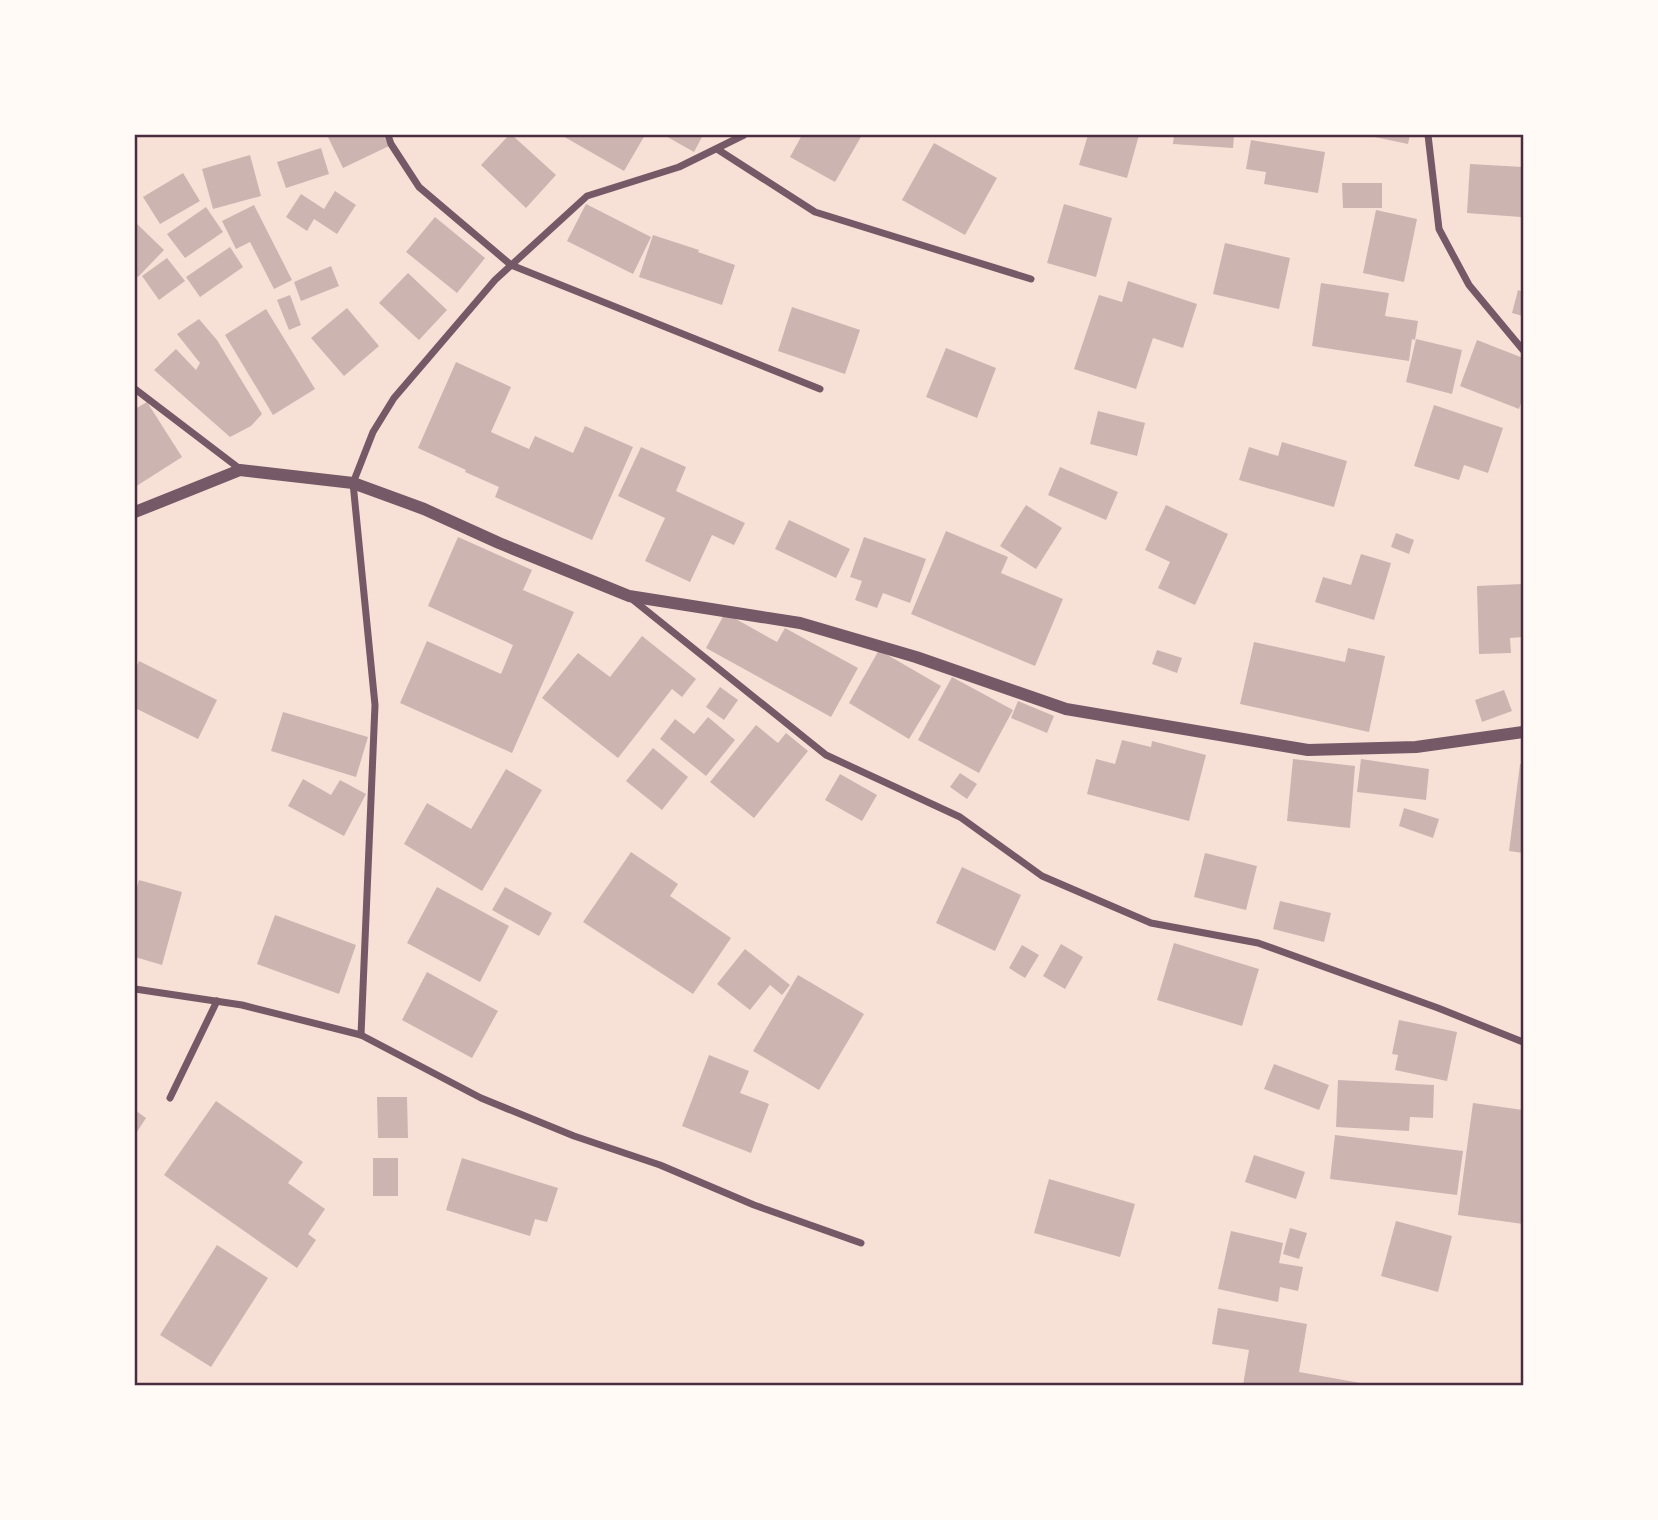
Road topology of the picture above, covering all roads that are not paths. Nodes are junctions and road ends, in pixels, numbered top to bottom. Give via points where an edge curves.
1 (388, 135) edge
2 (744, 135) edge
3 (1428, 135) edge
4 (717, 149) junction
5 (511, 265) junction
6 (1031, 279) dead end
7 (1523, 350) edge
8 (135, 389) edge
9 (820, 389) dead end
10 (240, 470) junction
11 (352, 483) junction
12 (135, 512) edge
13 (629, 596) junction
14 (1523, 732) edge
15 (135, 989) edge
16 (217, 1001) junction
17 (361, 1035) junction
18 (1523, 1042) edge
19 (170, 1098) dead end
20 (861, 1243) dead end

1 - 5 street via 419,187
2 - 4 street
3 - 7 street via 1439,229 1469,285
4 - 5 street via 679,167 587,197
4 - 6 street via 815,212
5 - 9 street
5 - 11 street via 394,398 373,432
8 - 10 street
10 - 11 street
10 - 12 street
11 - 13 street
11 - 17 street via 375,705
13 - 14 street via 800,623 1066,709 1308,750 1416,747
13 - 18 street via 826,755 960,817 1042,876 1151,923 1258,943
15 - 16 street
16 - 17 street
16 - 19 street
17 - 20 street via 481,1098

